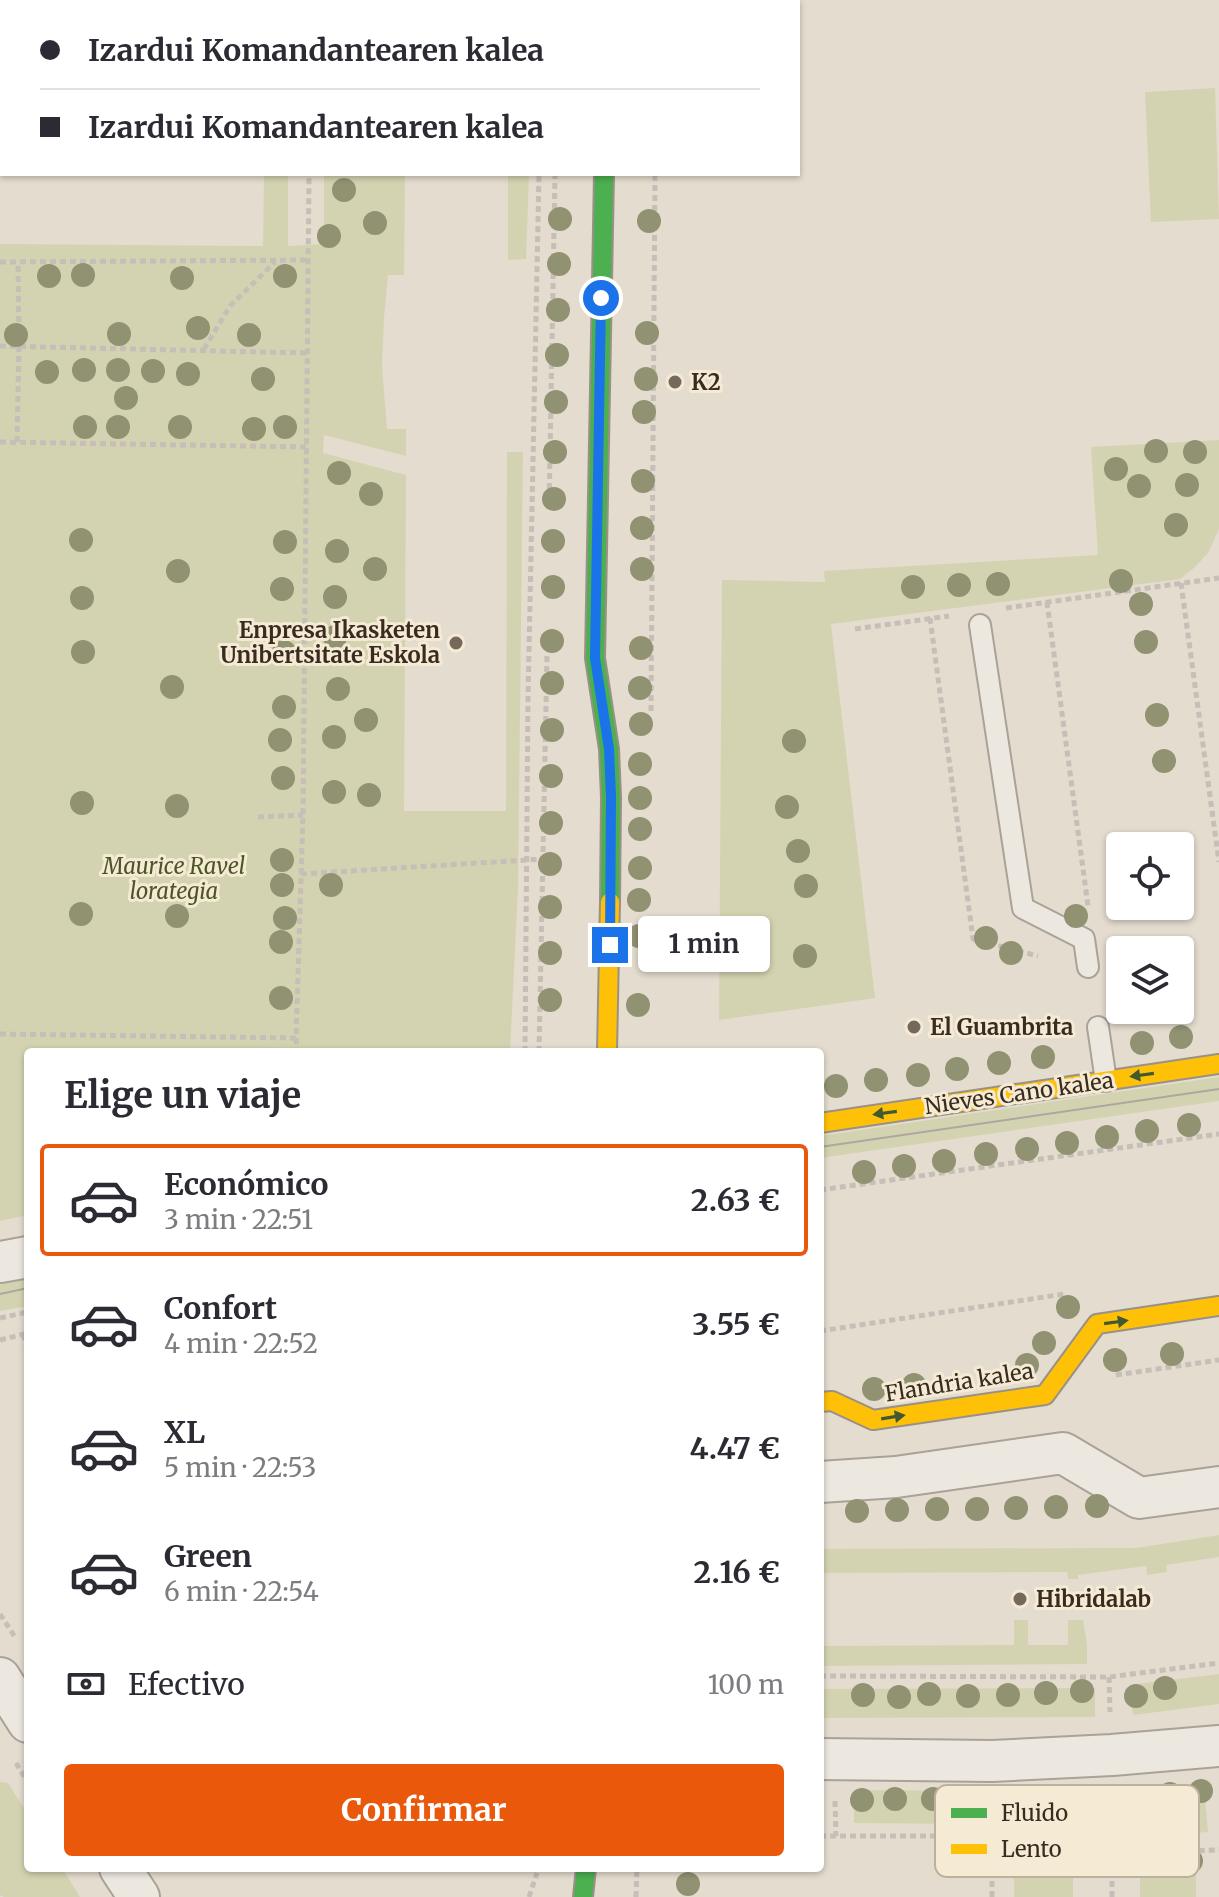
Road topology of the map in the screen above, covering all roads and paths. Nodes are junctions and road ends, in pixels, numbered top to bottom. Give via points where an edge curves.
1 (309, 176) edge
2 (539, 176) edge
3 (604, 176) edge
4 (655, 176) edge
5 (307, 260) junction
6 (0, 262) edge
7 (275, 262) junction
8 (18, 263) junction
9 (0, 346) edge
10 (19, 346) junction
11 (204, 350) junction
12 (307, 353) junction
13 (0, 442) edge
14 (17, 442) junction
15 (306, 447) junction
16 (1219, 578) edge
17 (1181, 583) junction
18 (1047, 602) junction
19 (1003, 608) dead end
20 (959, 614) dead end
21 (930, 618) junction
22 (980, 625) dead end
23 (855, 629) dead end
24 (651, 720) dead end
25 (303, 815) junction
26 (258, 817) dead end
27 (527, 859) junction
28 (543, 859) dead end
29 (1219, 862) edge
30 (301, 874) junction
31 (1090, 919) dead end
32 (1043, 957) dead end
33 (1088, 967) dead end
34 (1098, 1027) dead end
35 (0, 1034) edge
36 (296, 1038) junction
37 (297, 1048) edge
38 (525, 1048) edge
39 (607, 1048) edge
40 (1219, 1064) edge
41 (1106, 1081) junction
42 (824, 1122) edge
43 (1219, 1134) edge
44 (824, 1189) edge
45 (24, 1258) edge
46 (0, 1262) edge
47 (1066, 1294) dead end
48 (1219, 1306) edge
49 (24, 1313) edge
50 (0, 1318) edge
51 (824, 1330) edge
52 (24, 1334) edge
53 (0, 1340) edge
54 (1219, 1360) edge
55 (1106, 1376) dead end
56 (824, 1402) edge
57 (824, 1482) edge
58 (1219, 1487) edge
59 (1219, 1663) edge
60 (824, 1676) edge
61 (0, 1678) edge
62 (24, 1716) edge
63 (1219, 1746) edge
64 (1112, 1755) junction
65 (824, 1759) edge
66 (992, 1761) junction
67 (992, 1785) edge
68 (1112, 1785) edge
69 (824, 1836) edge
70 (935, 1836) edge
71 (1219, 1850) edge
72 (1199, 1851) edge
73 (123, 1872) edge
74 (537, 1872) edge
75 (586, 1872) edge
76 (637, 1872) edge
77 (992, 1877) edge
78 (139, 1897) edge
79 (529, 1897) edge
80 (583, 1897) edge
81 (636, 1897) edge
82 (992, 1897) edge

1 - 5 path
2 - 27 path
3 - 39 main road via 595,658 611,797
4 - 24 path
5 - 7 path
5 - 12 path
6 - 8 path
7 - 8 path
7 - 11 path via 230,306
8 - 10 path
9 - 10 path
10 - 11 path
10 - 14 path
11 - 12 path
12 - 15 path
13 - 14 path
14 - 15 path
15 - 25 path
16 - 17 path
17 - 18 path
17 - 29 path
18 - 19 path
18 - 31 path
20 - 21 path
21 - 23 path
21 - 32 path via 973,939
22 - 33 lane via 1023,908 1084,939
25 - 26 path
25 - 30 path
27 - 28 path
27 - 30 path
27 - 38 path
30 - 36 path
34 - 41 lane
35 - 36 path
36 - 37 path
40 -> 41 main road, Nieves Cano kalea
41 -> 42 main road, Nieves Cano kalea
43 - 44 path
45 - 46 street
47 - 51 path
56 -> 48 main road, Flandria kalea via 873,1420 1045,1395 1097,1324
49 - 50 path
52 - 53 path
54 - 55 path
57 - 58 street via 1063,1453 1139,1498
59 - 60 path via 1109,1677
61 - 62 street
63 - 64 street
64 - 66 street
64 - 68 path
65 - 66 street
66 - 67 path
69 - 70 path
71 - 72 path
73 - 78 street
74 - 79 path
75 - 80 main road
76 - 81 path
77 - 82 path

